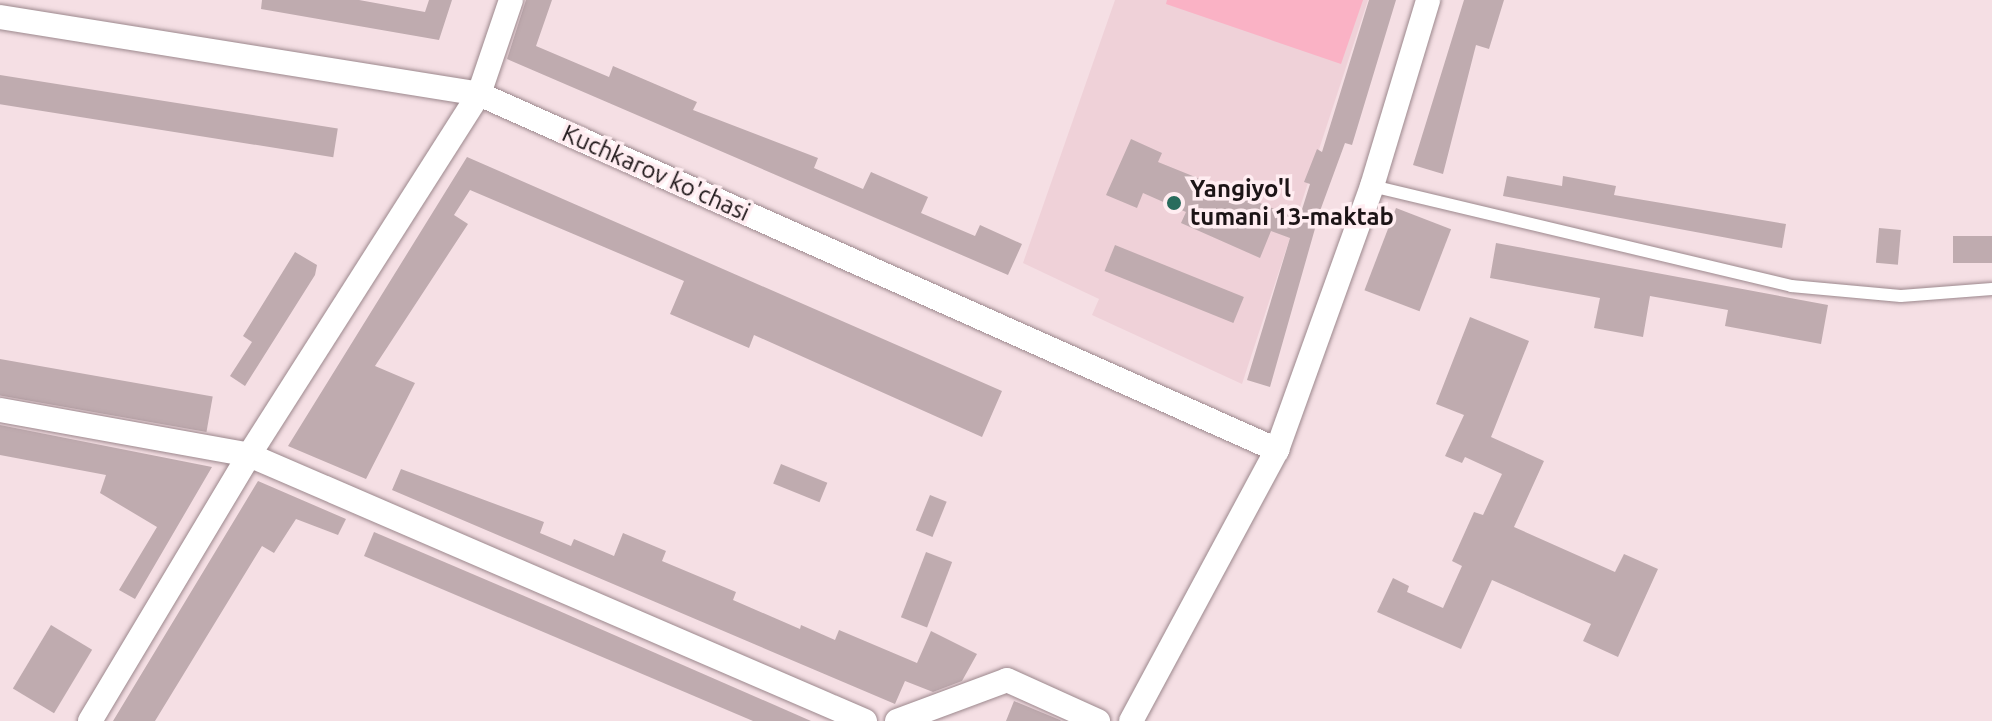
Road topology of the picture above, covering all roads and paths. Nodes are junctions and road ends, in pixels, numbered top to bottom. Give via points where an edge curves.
1 (511, 0) edge
2 (1428, 0) edge
3 (0, 17) edge
4 (479, 94) junction
5 (1372, 186) junction
6 (1992, 289) edge
7 (0, 410) edge
8 (1277, 450) junction
9 (249, 455) junction
10 (90, 721) edge
11 (865, 721) edge
12 (897, 721) edge
13 (1098, 721) edge
14 (1131, 721) edge

1 - 4 street
2 - 5 street
3 - 4 street, Kuchkarov ko'chasi
4 - 8 street, Kuchkarov ko'chasi
4 - 9 street
5 - 6 lane via 1791,286 1901,296
5 - 8 street
7 - 9 street
8 - 14 street
9 - 10 street
9 - 11 street
12 - 13 street via 1007,680

